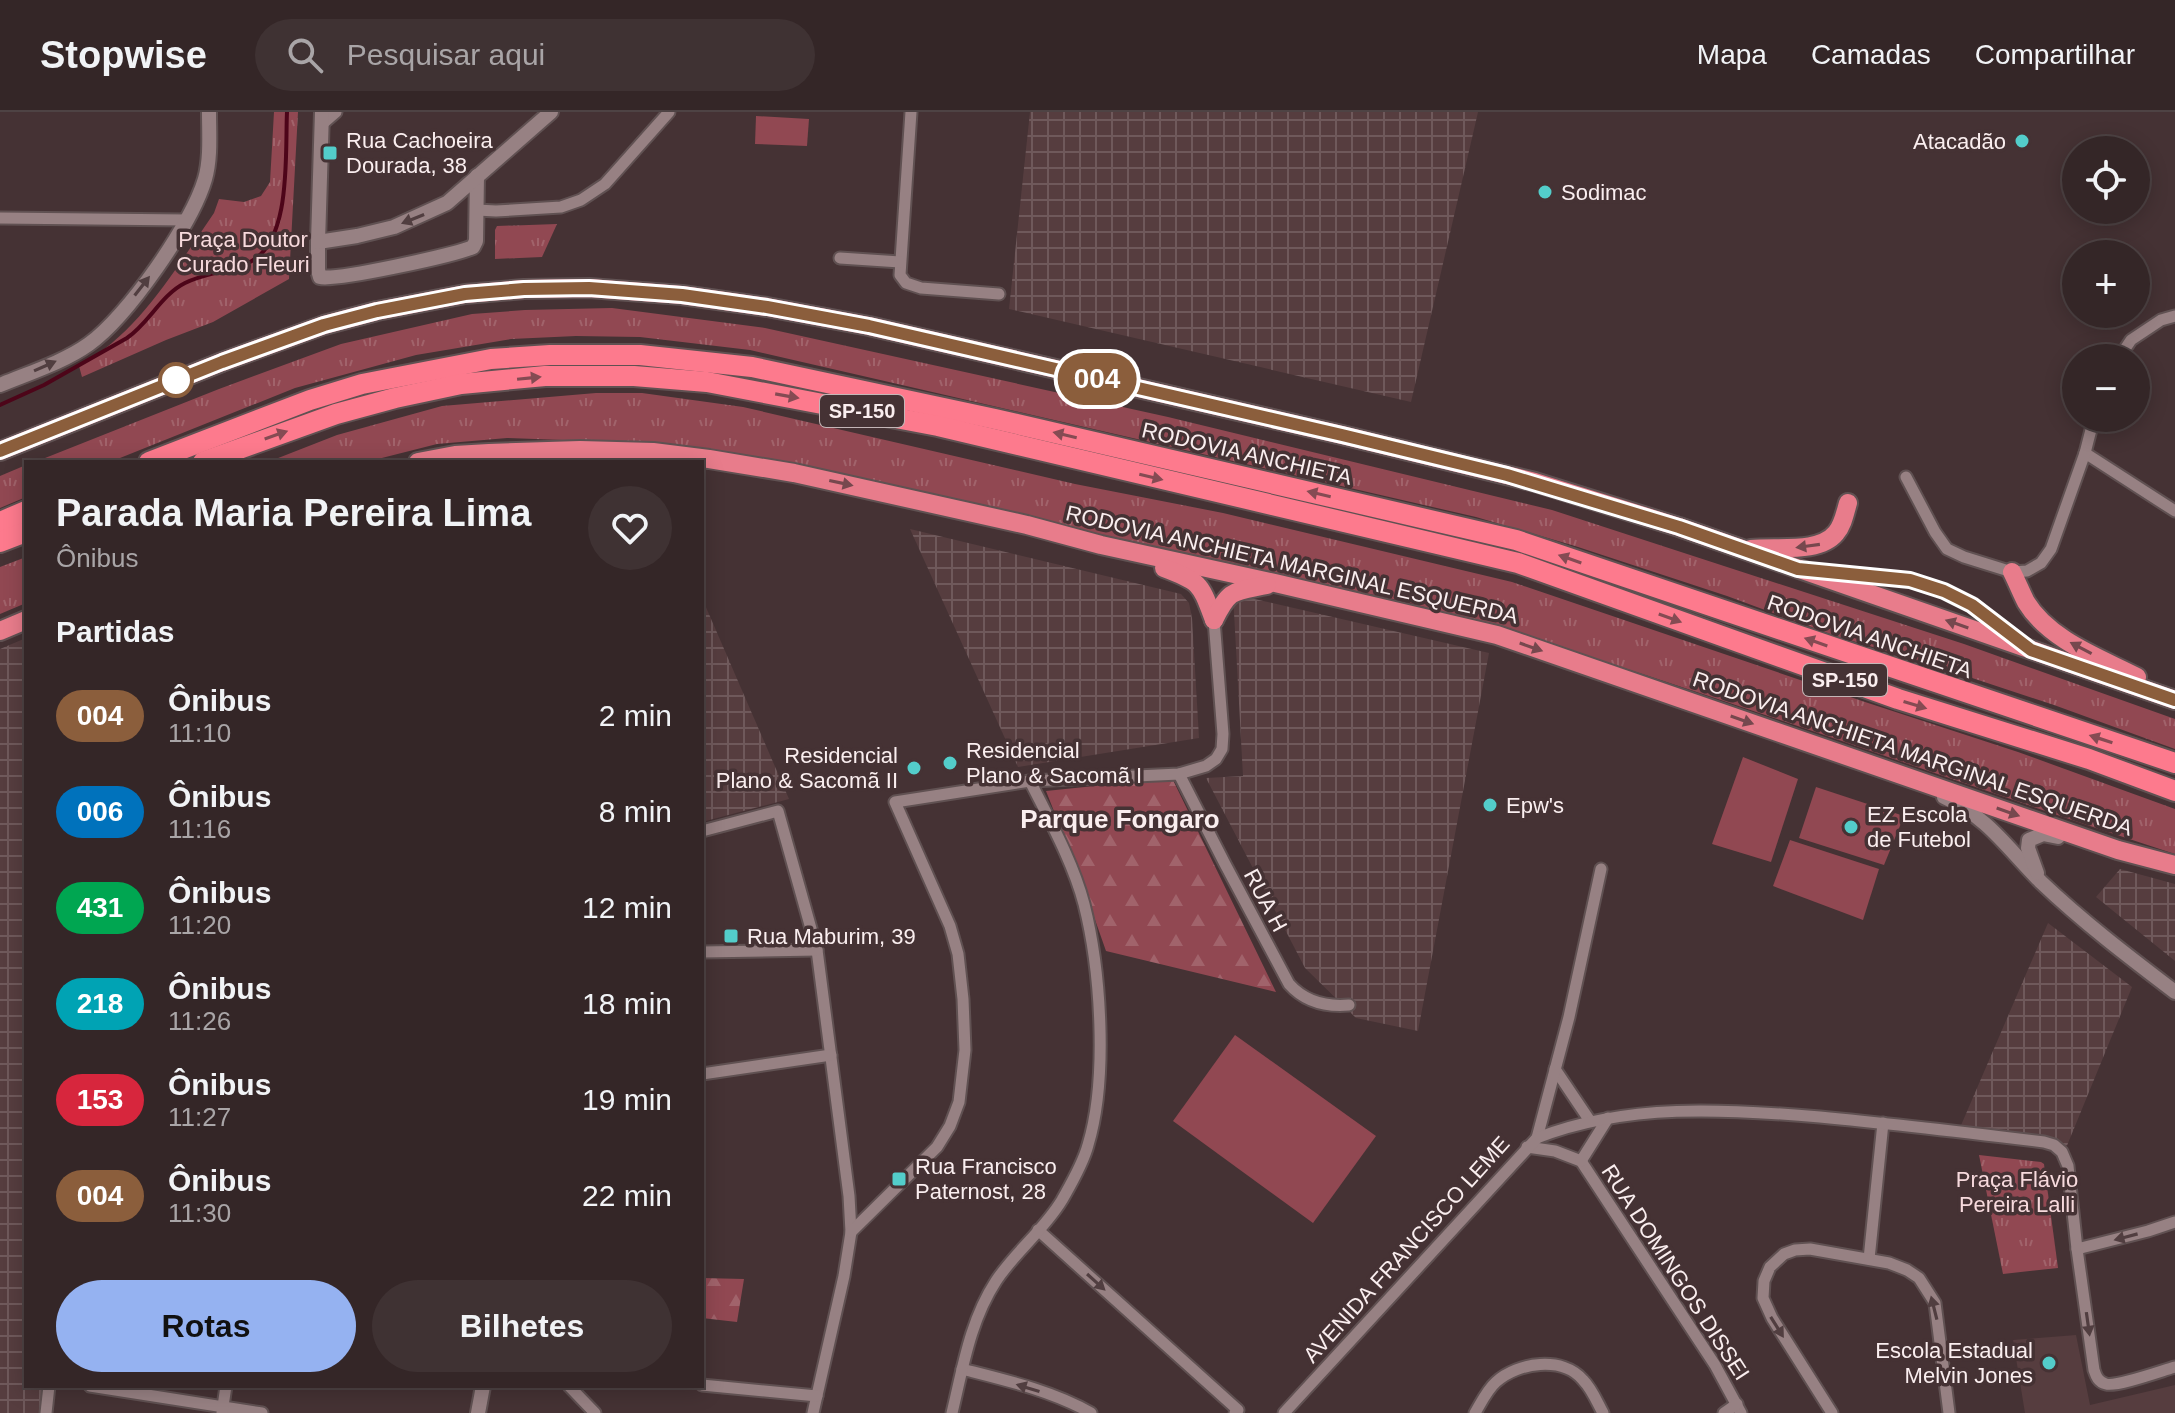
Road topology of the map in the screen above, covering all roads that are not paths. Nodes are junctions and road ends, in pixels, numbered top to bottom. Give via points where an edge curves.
1 (209, 112) edge
2 (336, 112) edge
3 (551, 112) edge
4 (669, 112) edge
5 (911, 112) edge
6 (322, 119) edge
7 (477, 176) junction
8 (477, 210) junction
9 (0, 218) edge
10 (186, 220) junction
11 (318, 242) junction
12 (840, 258) dead end
13 (900, 262) junction
14 (999, 294) dead end
15 (2175, 316) edge
16 (2128, 344) edge
17 (0, 385) edge
18 (2090, 432) edge
19 (0, 451) edge
20 (2085, 453) junction
21 (154, 460) edge
22 (209, 460) edge
23 (429, 460) edge
24 (1906, 477) dead end
25 (1848, 503) dead end
26 (2175, 511) edge
27 (24, 512) edge
28 (0, 522) edge
29 (24, 533) edge
30 (0, 542) edge
31 (1101, 545) junction
32 (1745, 550) junction
33 (2012, 572) junction
34 (1275, 583) junction
35 (1214, 620) junction
36 (24, 621) edge
37 (0, 631) edge
38 (2175, 698) edge
39 (2175, 763) edge
40 (1882, 768) junction
41 (1179, 774) junction
42 (1030, 781) junction
43 (2175, 791) edge
44 (704, 830) edge
45 (2118, 850) junction
46 (2175, 865) edge
47 (1601, 869) dead end
48 (2041, 881) junction
49 (817, 950) junction
50 (704, 952) edge
51 (2175, 992) edge
52 (1349, 1005) dead end
53 (831, 1055) junction
54 (1555, 1069) junction
55 (704, 1074) edge
56 (1608, 1118) junction
57 (1590, 1121) junction
58 (1883, 1123) junction
59 (1537, 1138) junction
60 (1527, 1147) junction
61 (1581, 1161) junction
62 (2175, 1222) edge
63 (1038, 1230) junction
64 (851, 1232) junction
65 (2077, 1249) junction
66 (1869, 1259) junction
67 (2175, 1367) edge
68 (962, 1369) junction
69 (704, 1385) edge
70 (49, 1388) edge
71 (101, 1388) edge
72 (226, 1388) edge
73 (483, 1388) edge
74 (576, 1388) edge
75 (817, 1396) junction
76 (1739, 1409) edge
77 (222, 1410) edge
78 (1236, 1412) edge
79 (46, 1413) edge
80 (262, 1413) edge
81 (478, 1413) edge
82 (595, 1413) edge
83 (813, 1413) edge
84 (952, 1413) edge
85 (1091, 1413) edge
86 (1284, 1413) edge
87 (1475, 1413) edge
88 (1603, 1413) edge
89 (1724, 1413) edge
90 (1832, 1413) edge
91 (1949, 1413) edge

1 - 10 street via 208,165
2 - 6 street
3 - 7 street
4 - 8 street via 589,196 561,207
5 - 13 street
6 - 11 street
7 - 8 street
7 -> 11 street via 447,203 421,216 394,227
8 - 11 street via 473,247 375,270 320,277
9 - 10 street
17 -> 10 street via 89,344 140,289
12 - 13 street
13 - 14 street via 906,283 921,288
15 - 16 street
18 - 20 street
19 - 32 highway via 324,325 465,294 589,288 682,295 884,329 1535,482
20 - 26 street
20 - 33 street via 2051,549 2041,563
39 -> 21 highway, RODOVIA ANCHIETA / SP-150 via 1516,540 752,367 640,355 491,359 310,400
22 -> 43 highway, RODOVIA ANCHIETA / SP-150 via 336,414 461,384 545,376 707,382 938,426 1518,563
23 -> 31 highway, RODOVIA ANCHIETA MARGINAL ESQUERDA via 580,450 709,459 840,483
24 - 33 street via 1947,549
25 -> 32 highway via 1836,534 1823,544
27 - 28 highway
29 - 30 highway
31 - 34 highway, RODOVIA ANCHIETA MARGINAL ESQUERDA
31 - 35 highway via 1190,578 1203,592
38 -> 32 highway
38 -> 33 highway via 2067,640 2027,604
34 - 35 highway via 1231,593
34 -> 40 highway, RODOVIA ANCHIETA MARGINAL ESQUERDA via 1497,635
35 - 41 street via 1222,749 1206,766
36 - 37 highway
40 -> 45 highway, RODOVIA ANCHIETA MARGINAL ESQUERDA
40 - 48 street via 1971,811
41 - 42 street
41 - 52 street, RUA H via 1289,984 1296,993 1324,1005
42 - 63 street via 1083,901 1100,1012 1098,1095 1088,1147 1060,1202
42 - 64 street via 895,802 958,954 965,1050 959,1102 937,1147
44 - 49 street via 778,811
45 - 46 highway, RODOVIA ANCHIETA MARGINAL ESQUERDA
45 - 48 street via 2035,836 2028,848
47 - 54 street
48 - 51 street via 2110,944
49 - 50 street
49 - 53 street
53 - 55 street
53 - 64 street
54 - 57 street
54 - 59 street
56 - 57 street, AVENIDA FRANCISCO LEME
56 - 58 street, AVENIDA FRANCISCO LEME via 1694,1110
56 - 61 street, RUA DOMINGOS DISSEI
57 - 59 street, AVENIDA FRANCISCO LEME
58 - 65 street, AVENIDA FRANCISCO LEME via 2054,1145 2068,1166
58 - 66 street
59 - 60 street, AVENIDA FRANCISCO LEME
60 - 61 street, RUA DOMINGOS DISSEI
60 - 86 street, AVENIDA FRANCISCO LEME
61 - 76 street, RUA DOMINGOS DISSEI
62 -> 65 street
63 - 68 street via 997,1280 979,1313
63 -> 78 street
64 - 75 street
65 -> 67 street via 2097,1377 2116,1384
66 -> 90 street via 1795,1250 1776,1260 1764,1281 1765,1307
91 -> 66 street via 1935,1303 1928,1289 1907,1270
68 - 84 street
85 -> 68 street
69 - 75 street
70 - 79 street
71 - 77 street
72 - 77 street
73 - 81 street
74 - 82 street
75 - 83 street
76 - 89 street, RUA DOMINGOS DISSEI
77 - 80 street
87 - 88 street via 1495,1382 1512,1371 1553,1364 1582,1378

